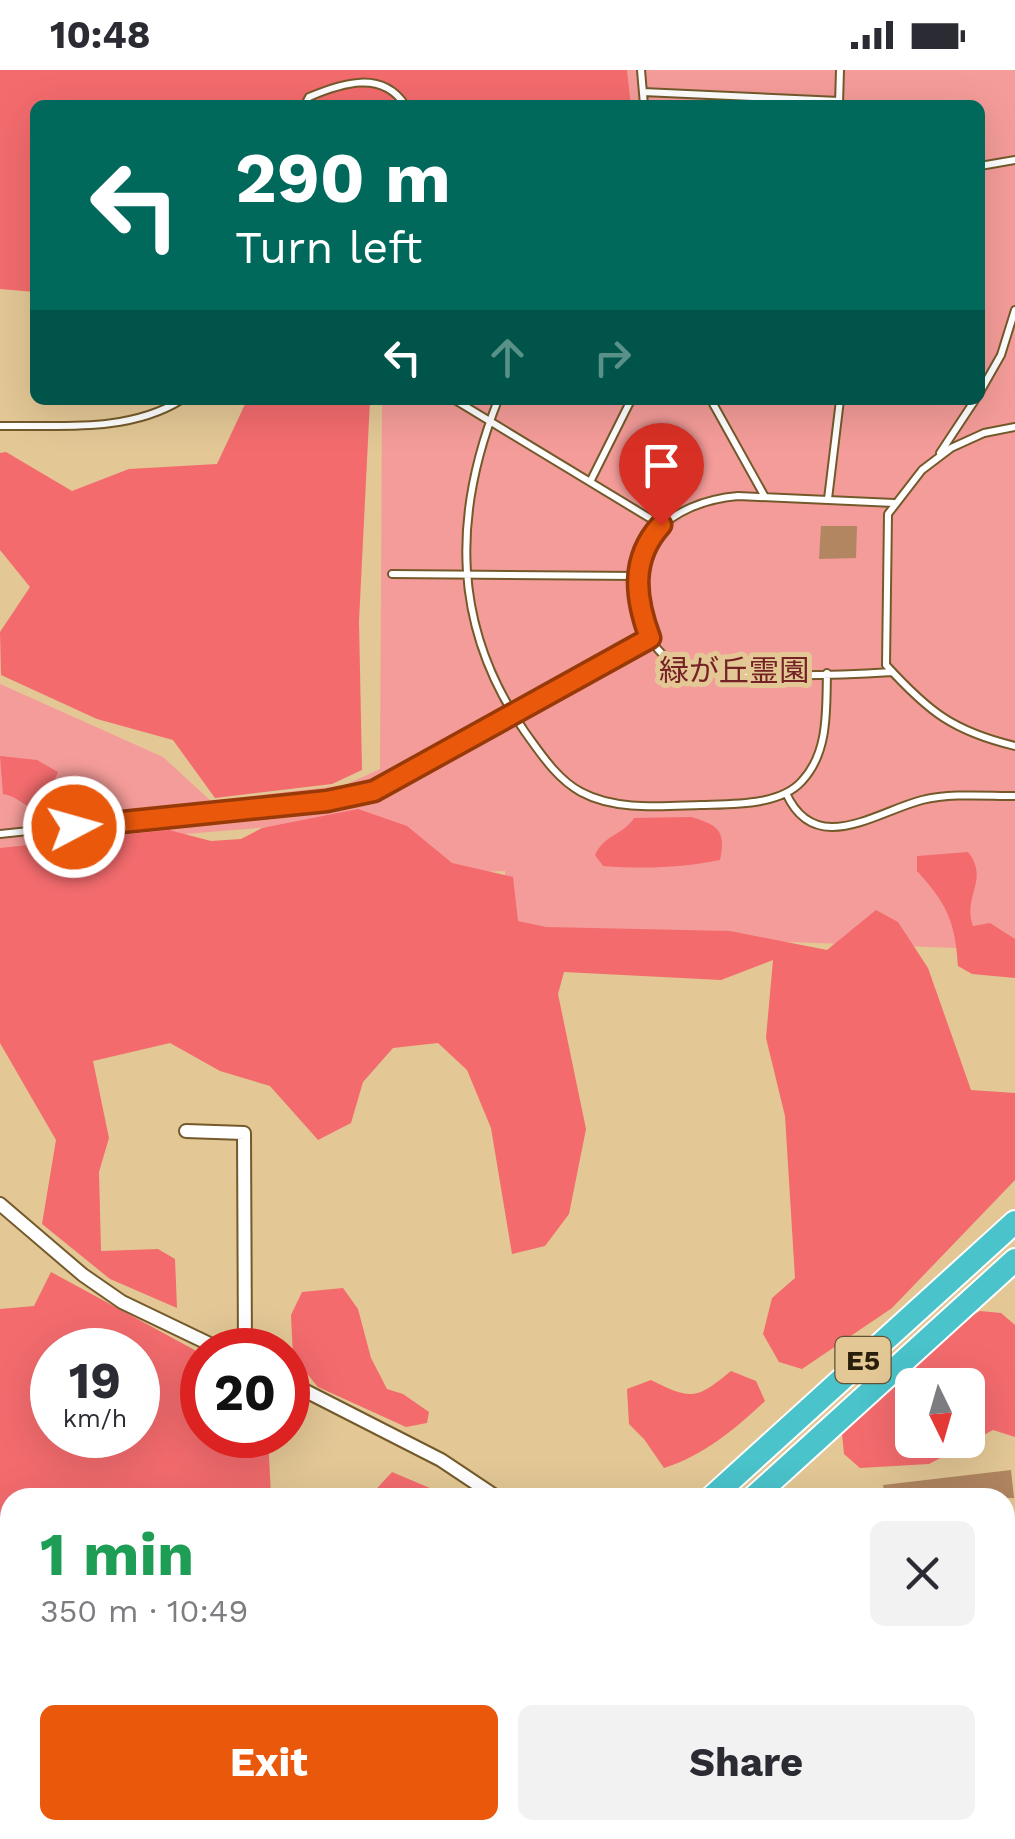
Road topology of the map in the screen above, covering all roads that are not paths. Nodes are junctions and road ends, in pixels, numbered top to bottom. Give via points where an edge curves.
1 (642, 70) edge
2 (840, 70) edge
3 (643, 92) junction
4 (308, 100) edge
5 (402, 100) edge
6 (644, 100) edge
7 (738, 100) edge
8 (840, 100) edge
9 (1015, 160) edge
10 (985, 165) edge
11 (1015, 310) edge
12 (985, 383) edge
13 (167, 405) edge
14 (463, 405) edge
15 (496, 405) edge
16 (628, 405) edge
17 (714, 405) edge
18 (839, 405) edge
19 (972, 405) edge
20 (490, 421) junction
21 (0, 426) edge
22 (1015, 427) edge
23 (935, 460) junction
24 (590, 482) junction
25 (765, 498) junction
26 (828, 500) junction
27 (894, 504) junction
28 (661, 525) junction
29 (392, 574) dead end
30 (467, 575) junction
31 (637, 576) junction
32 (650, 638) junction
33 (892, 672) junction
34 (827, 673) junction
35 (513, 715) junction
36 (1015, 746) edge
37 (786, 792) junction
38 (1015, 796) edge
39 (0, 834) edge
40 (186, 1131) dead end
41 (0, 1204) edge
42 (1015, 1222) edge
43 (1015, 1260) edge
44 (244, 1328) edge
45 (180, 1330) edge
46 (310, 1393) edge
47 (483, 1488) edge
48 (721, 1488) edge
49 (764, 1488) edge

1 - 3 lane
2 - 8 lane
3 - 6 lane
3 - 7 lane
4 - 5 lane via 358,80 382,85
9 - 10 lane
11 - 12 lane
13 - 21 lane via 90,425
14 - 20 lane
15 - 20 lane
16 - 24 lane
17 - 25 lane
18 - 26 lane
19 - 23 lane
20 - 24 lane
20 - 30 lane via 467,511
22 - 23 lane via 984,433
23 - 27 lane
24 - 28 lane
25 - 26 lane
25 - 28 lane via 712,500
26 - 27 lane
27 - 33 lane via 888,514 886,666
28 - 31 lane via 642,550
29 - 30 lane
30 - 31 lane
30 - 35 lane via 477,636
31 - 32 lane
32 - 34 lane via 665,656 696,667
32 - 35 lane
33 - 34 lane
33 - 36 lane via 940,718 976,737
34 - 37 lane via 824,736 802,782
35 - 37 lane via 556,773 604,800 720,804
35 - 39 lane via 357,796
37 - 38 lane via 806,819 832,828 849,828 921,800
40 - 44 street via 244,1133
41 - 45 street via 82,1275
42 - 48 highway, E5
43 - 49 highway, E5
46 - 47 street

